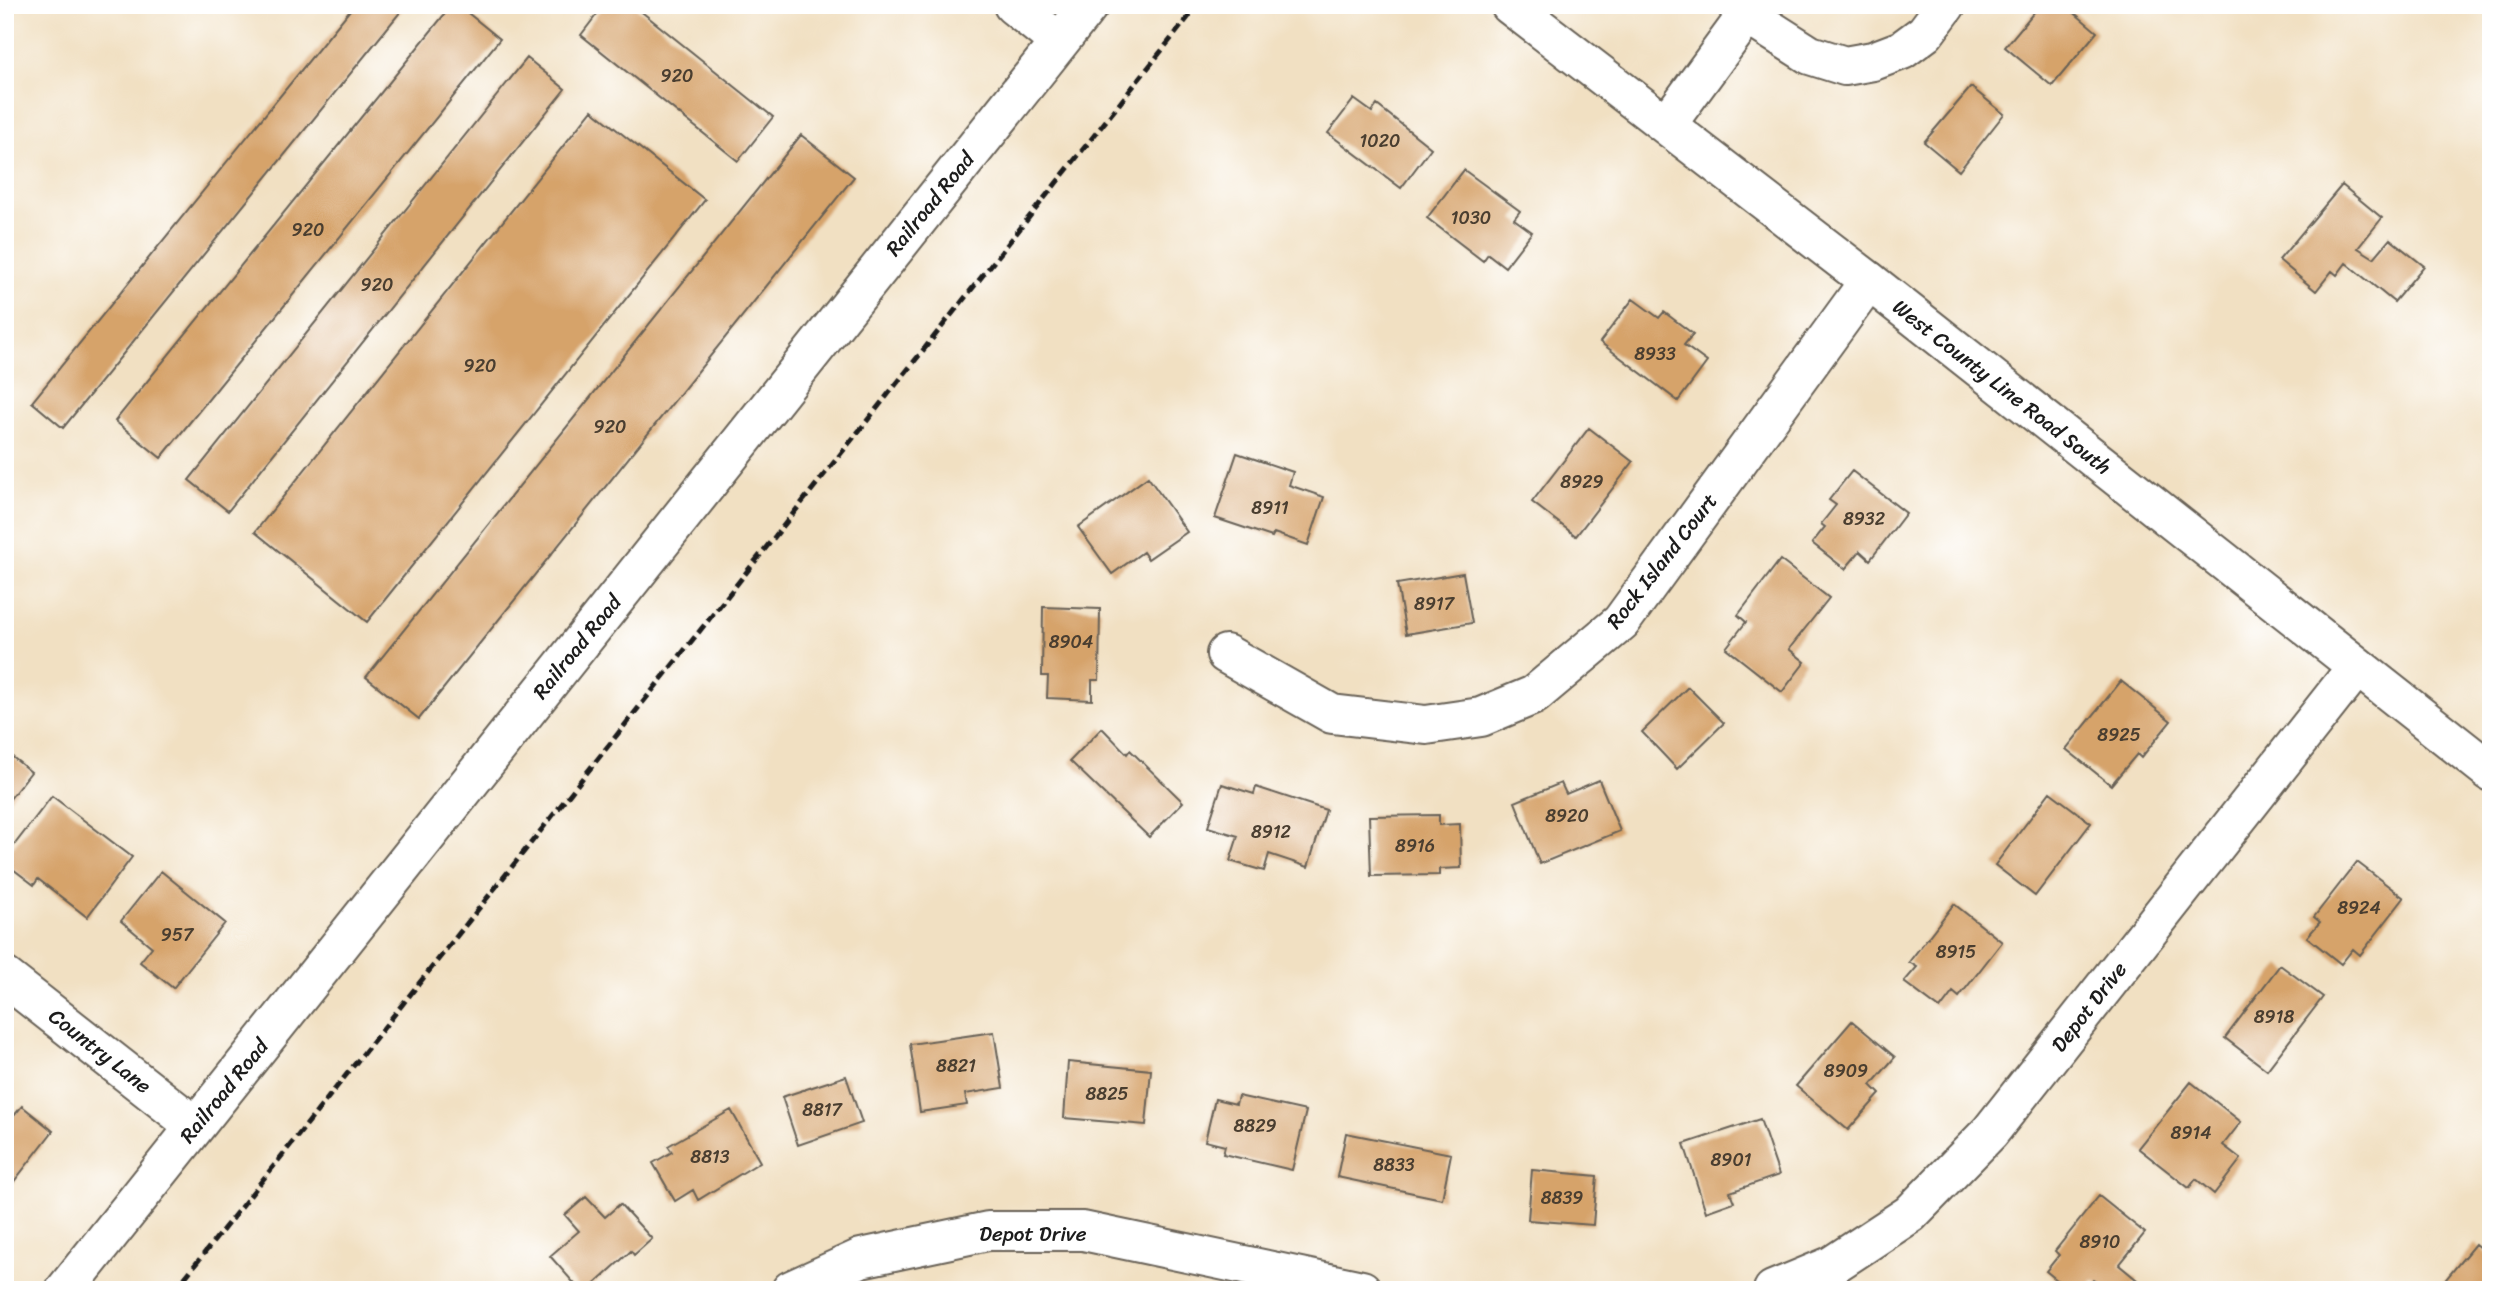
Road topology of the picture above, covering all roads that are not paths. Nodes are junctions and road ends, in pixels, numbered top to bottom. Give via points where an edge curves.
1 (1013, 5) edge
2 (1089, 5) edge
3 (1510, 5) edge
4 (1945, 5) edge
5 (1742, 10) edge
6 (1059, 42) junction
7 (1667, 124) junction
8 (1869, 281) junction
9 (1226, 654) dead end
10 (2356, 668) junction
11 (2491, 772) edge
12 (5, 976) edge
13 (195, 1126) junction
14 (65, 1290) edge
15 (792, 1290) edge
16 (1362, 1290) edge
17 (1773, 1290) edge

1 - 6 street
2 - 6 street, Railroad Road
3 - 7 street, West County Line Road South
4 - 5 street via 1925,33 1902,50 1845,66 1810,55
5 - 7 street
6 - 13 street, Railroad Road
7 - 8 street, West County Line Road South
8 - 9 street, Rock Island Court via 1621,622 1534,695 1481,717 1426,725 1332,714
8 - 10 street, West County Line Road South
10 - 11 street, West County Line Road South
10 - 17 street, Depot Drive via 1990,1132 1910,1214 1831,1266
12 - 13 street, Country Lane
13 - 14 street, Railroad Road
15 - 16 street, Depot Drive via 861,1258 988,1231 1083,1231

